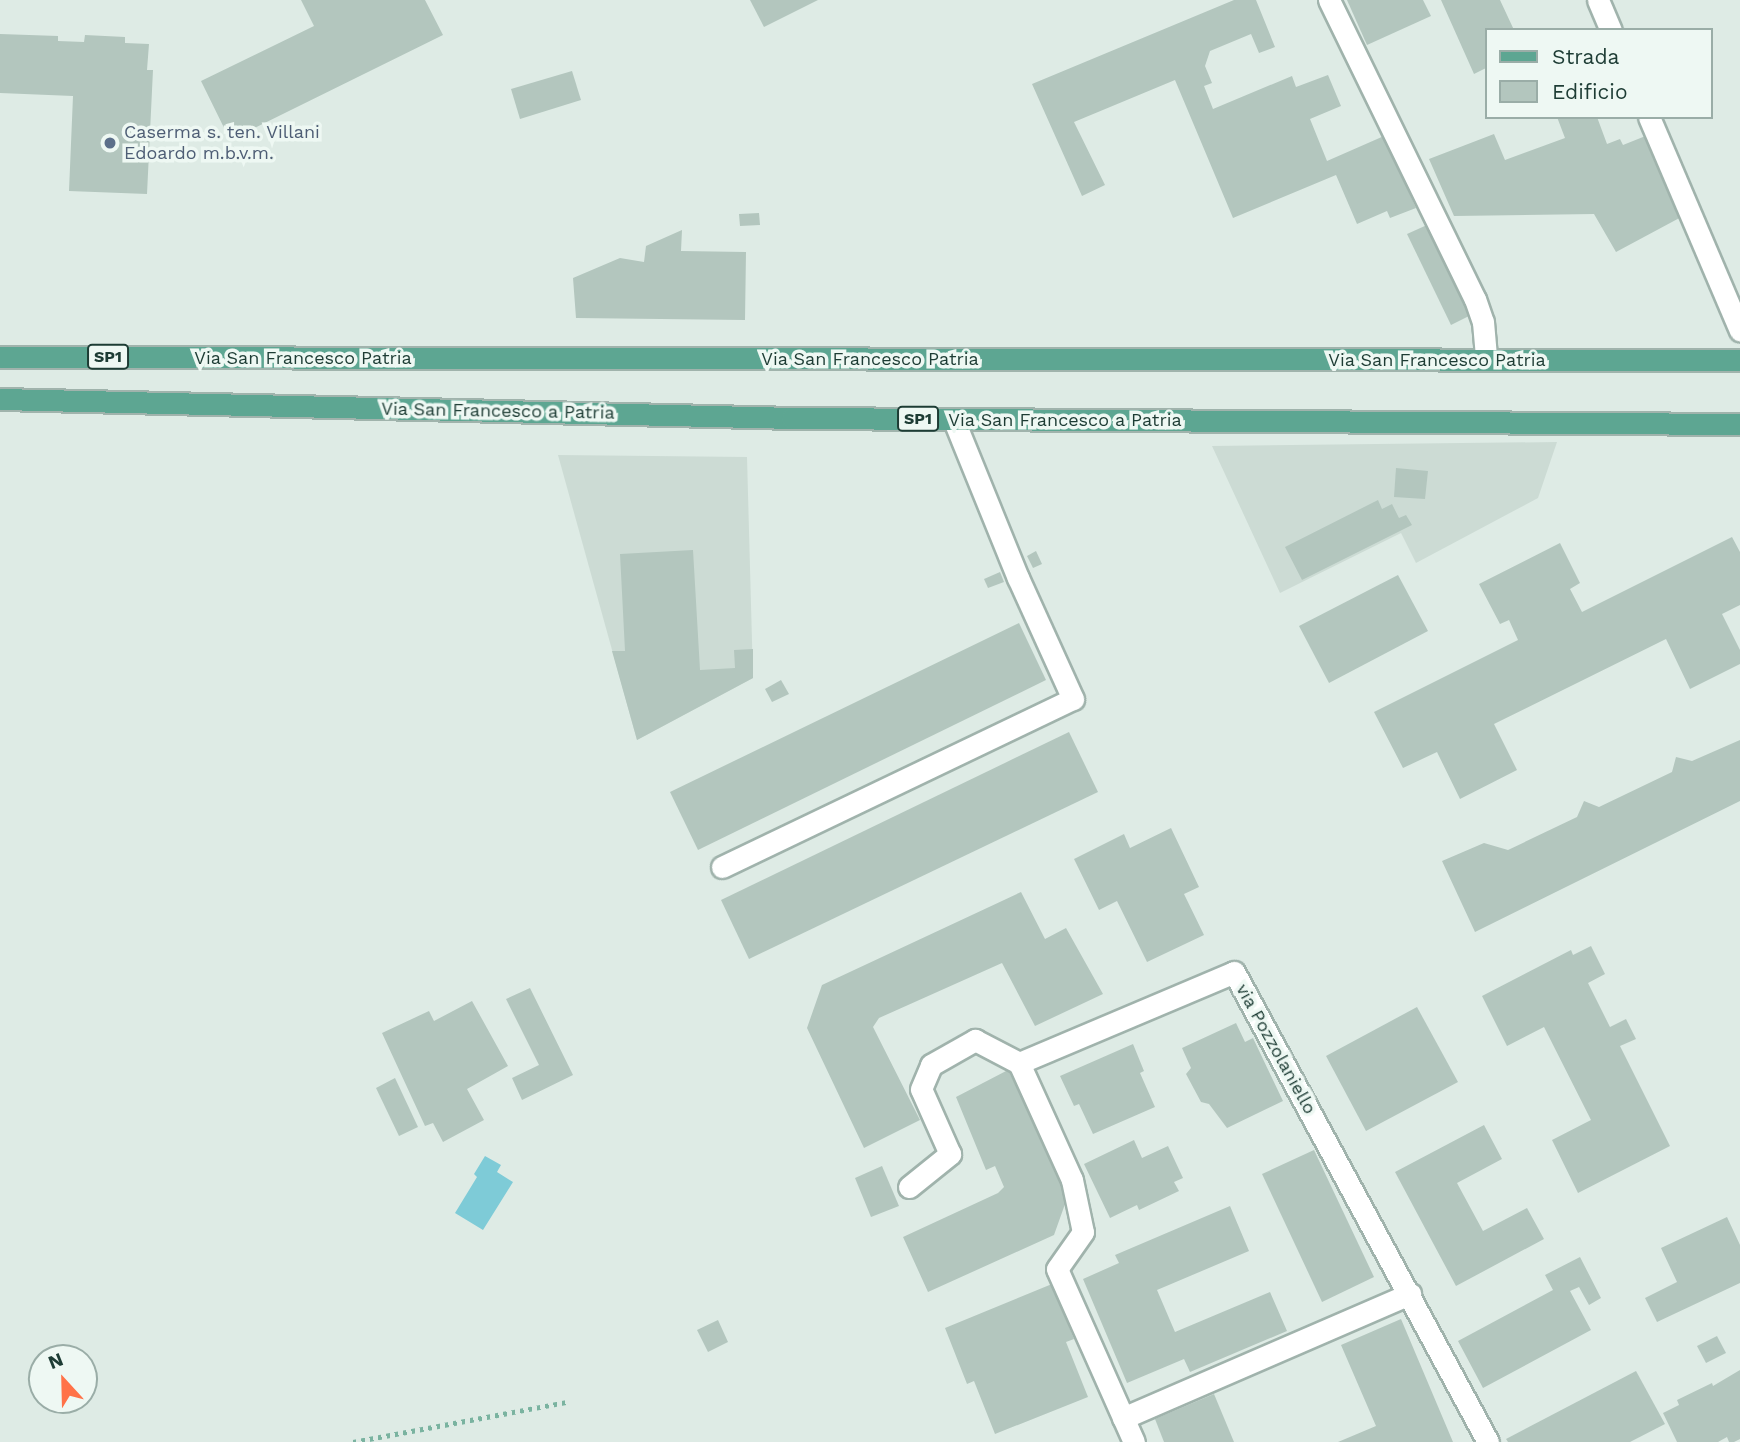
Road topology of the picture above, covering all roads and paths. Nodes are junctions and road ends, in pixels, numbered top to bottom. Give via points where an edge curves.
1 (1329, 0) edge
2 (1598, 0) edge
3 (1610, 28) edge
4 (1649, 119) edge
5 (1740, 330) edge
6 (0, 357) edge
7 (1486, 360) junction
8 (1740, 360) edge
9 (0, 399) edge
10 (954, 420) junction
11 (1740, 424) edge
12 (722, 867) dead end
13 (1019, 1063) junction
14 (909, 1187) dead end
15 (1409, 1294) junction
16 (567, 1402) dead end
17 (1123, 1418) junction
18 (353, 1442) edge
19 (1134, 1442) edge
20 (1488, 1442) edge

1 - 7 street via 1475,299 1483,322
2 - 3 street
4 - 5 street
6 - 7 main road, Via San Francesco Patria / SP1
7 - 8 main road, Via San Francesco Patria / SP1
9 - 10 main road, Via San Francesco a Patria / SP1
10 - 11 main road, Via San Francesco a Patria / SP1
10 - 12 street via 1073,699
13 - 14 street via 975,1040 931,1065 920,1089 950,1154
13 - 15 street, via Pozzolaniello via 1234,972
13 - 17 street via 1072,1180 1083,1232 1057,1269
15 - 17 street
15 - 20 street, via Pozzolaniello
16 - 18 path
17 - 19 street

